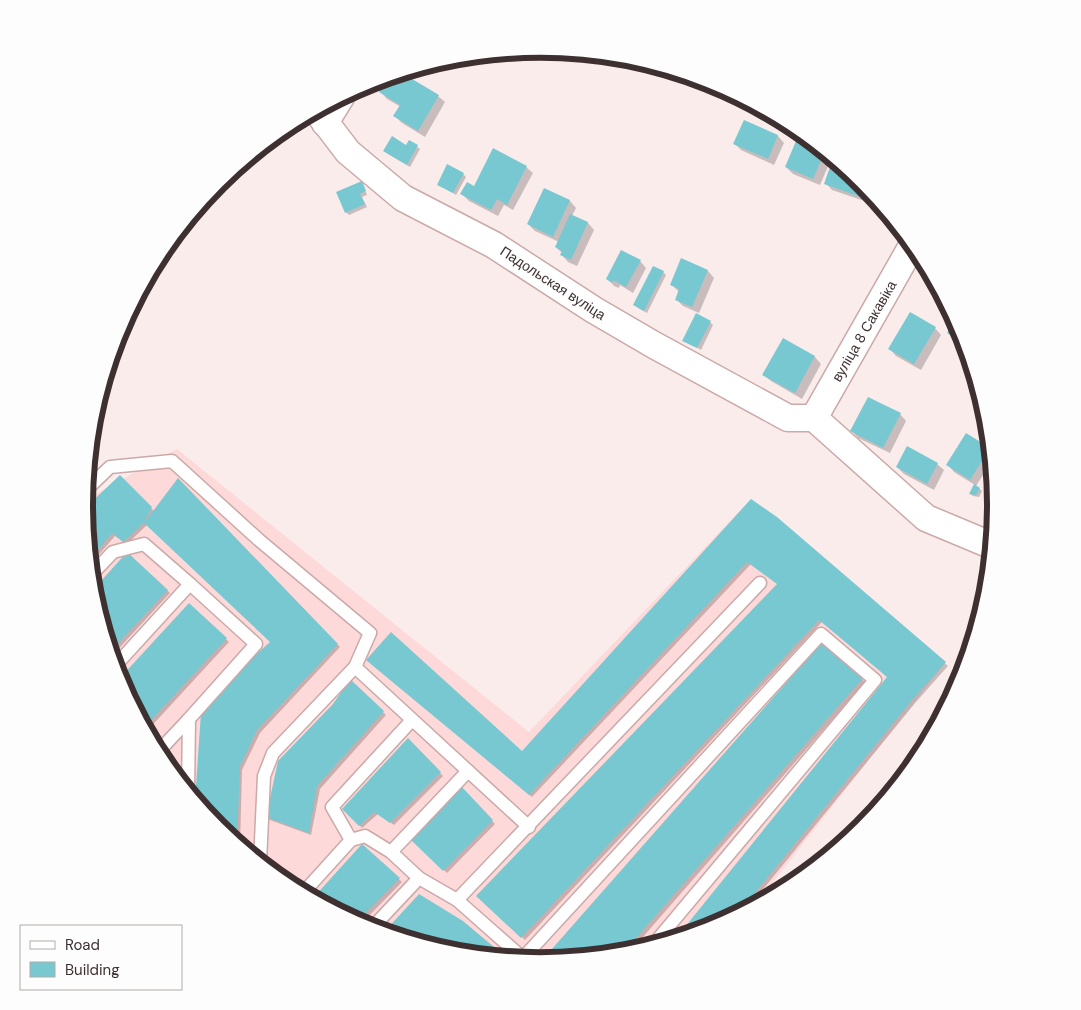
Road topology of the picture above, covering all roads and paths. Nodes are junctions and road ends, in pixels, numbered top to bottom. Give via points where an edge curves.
1 (321, 117) edge
2 (909, 251) edge
3 (814, 418) junction
4 (94, 483) edge
5 (986, 543) edge
6 (98, 568) edge
7 (760, 583) dead end
8 (190, 584) junction
9 (121, 660) edge
10 (355, 667) junction
11 (189, 719) junction
12 (412, 720) junction
13 (163, 746) edge
14 (468, 771) junction
15 (188, 781) edge
16 (529, 827) junction
17 (352, 840) junction
18 (391, 852) junction
19 (260, 854) edge
20 (418, 878) junction
21 (308, 887) edge
22 (457, 900) junction
23 (378, 922) edge
24 (661, 936) edge
25 (516, 952) edge
26 (530, 952) edge

1 - 3 street, Падольская вуліца via 348,152 403,198 494,245 594,310 788,418
2 - 3 street, вуліца 8 Сакавіка
3 - 5 street via 926,518
4 - 10 lane via 110,467 172,461 259,540 370,633
6 - 8 lane via 113,552 144,544
7 - 16 lane
8 - 9 lane
8 - 11 lane via 256,644
10 - 12 lane
10 - 19 lane via 273,753 264,776
11 - 13 lane
11 - 15 lane
12 - 14 lane
12 - 17 lane via 332,807
14 - 16 lane
14 - 18 lane
16 - 22 lane
17 - 18 lane via 365,836
17 - 21 lane
18 - 20 lane
20 - 22 lane
20 - 23 lane
22 - 25 lane
24 - 26 lane via 875,680 821,634

